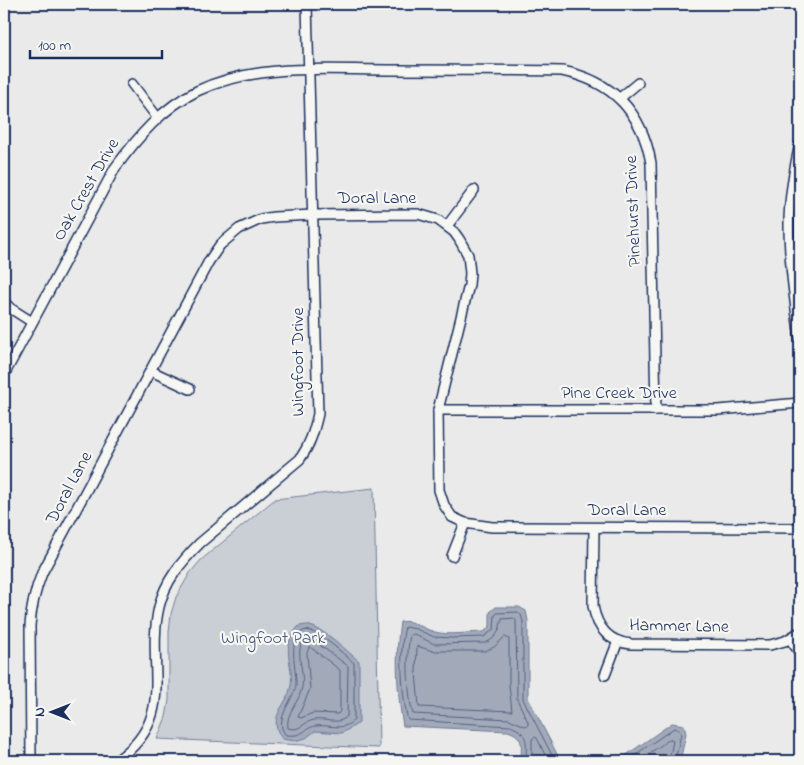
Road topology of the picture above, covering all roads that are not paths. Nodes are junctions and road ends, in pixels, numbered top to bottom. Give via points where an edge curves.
1 (307, 4) edge
2 (308, 70) junction
3 (638, 83) dead end
4 (132, 84) dead end
5 (620, 98) junction
6 (157, 117) junction
7 (800, 144) edge
8 (474, 190) dead end
9 (312, 215) junction
10 (447, 226) junction
11 (4, 302) edge
12 (32, 322) junction
13 (800, 339) edge
14 (151, 370) junction
15 (4, 375) edge
16 (190, 388) dead end
17 (800, 403) edge
18 (438, 410) junction
19 (656, 410) junction
20 (465, 523) junction
21 (594, 528) junction
22 (800, 528) edge
23 (452, 556) dead end
24 (800, 632) edge
25 (790, 639) junction
26 (618, 642) junction
27 (800, 653) edge
28 (604, 675) dead end
29 (31, 761) edge
30 (116, 761) edge

1 - 2 street, Wingfoot Drive
2 - 5 street, Pinehurst Drive via 562,70 593,80
2 - 6 street, Oak Crest Drive via 261,71 227,79 196,91
2 - 9 street, Wingfoot Drive
3 - 5 street
4 - 6 street
5 - 19 street, Pinehurst Drive via 641,127 651,163
6 - 12 street, Oak Crest Drive via 115,168
7 - 13 street via 789,224
8 - 10 street
9 - 10 street, Doral Lane via 418,214
9 - 14 street, Doral Lane via 261,219 230,236 209,261
9 - 30 street, Wingfoot Drive via 318,414 309,445 300,460 200,543 175,572 159,606 152,717 136,744
10 - 18 street, Doral Lane via 468,255 470,273
11 - 12 street
12 - 15 street, Oak Crest Drive
14 - 16 street
14 - 29 street, Doral Lane via 35,590 30,626
17 - 19 street, Pine Creek Drive via 718,410
18 - 19 street, Pine Creek Drive
18 - 20 street, Doral Lane via 441,498 452,517
20 - 21 street, Doral Lane via 492,527
20 - 23 street
21 - 22 street, Doral Lane
21 - 26 street, Hammer Lane via 593,606 602,629
24 - 25 street, Hammer Lane
25 - 26 street, Hammer Lane via 770,645
25 - 27 street
26 - 28 street

